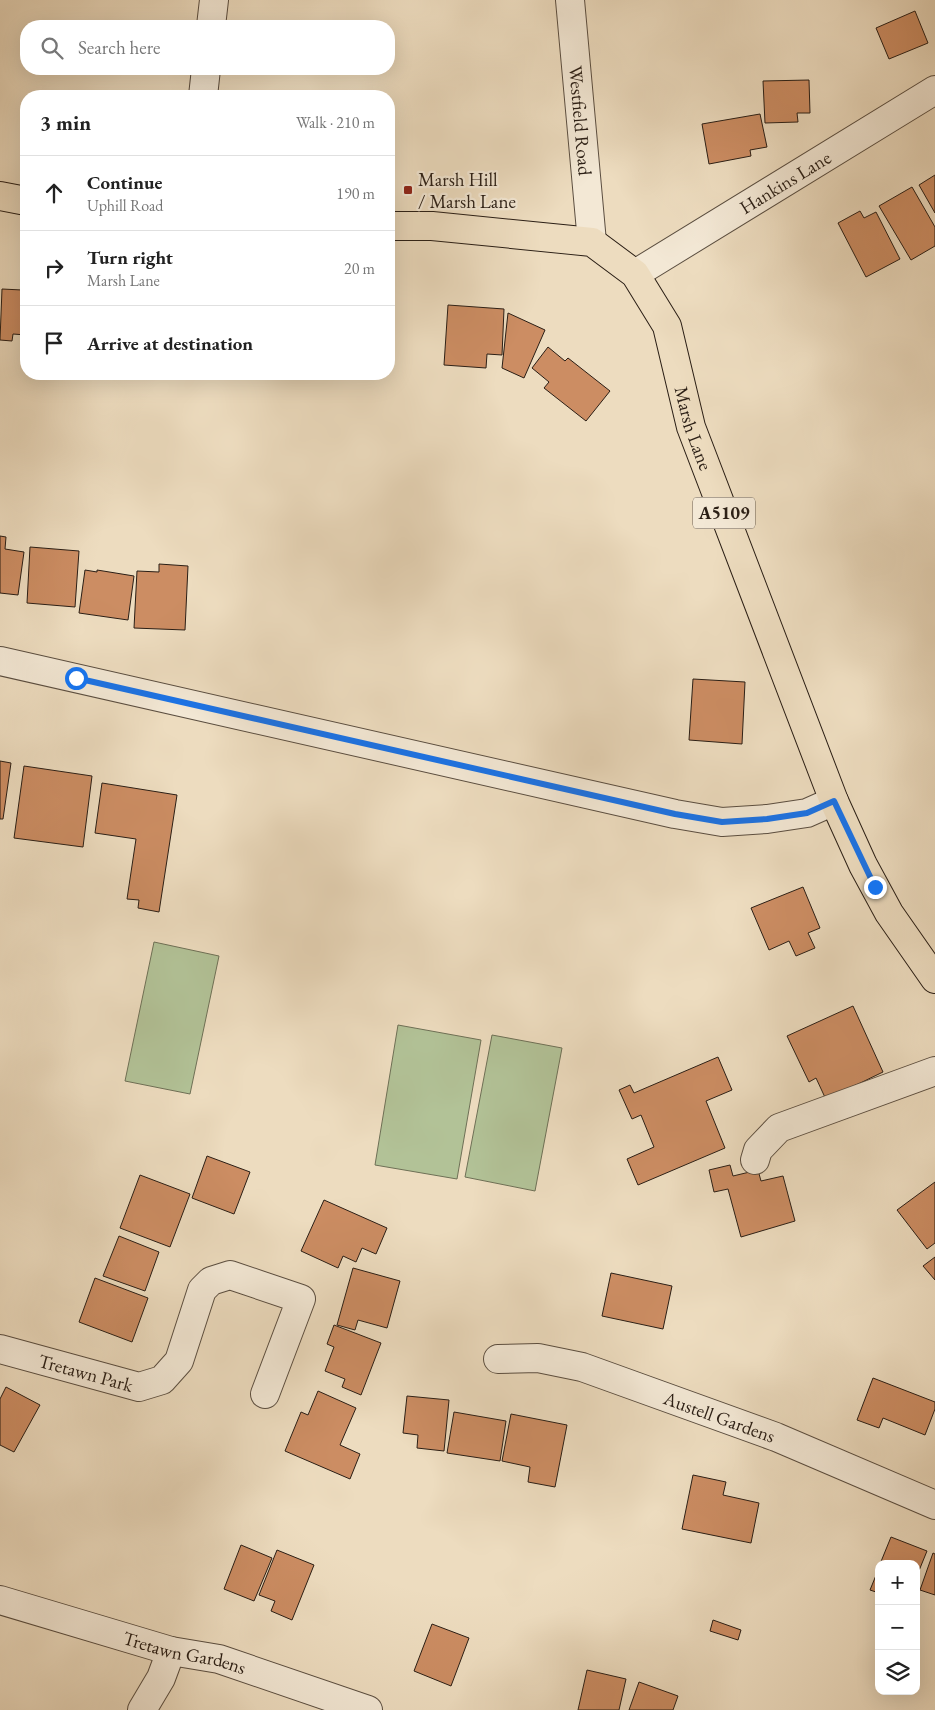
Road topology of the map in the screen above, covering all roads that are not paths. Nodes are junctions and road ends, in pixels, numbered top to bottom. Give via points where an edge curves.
1 (214, 0) edge
2 (570, 0) edge
3 (212, 20) edge
4 (205, 75) edge
5 (204, 90) edge
6 (935, 90) edge
7 (0, 196) edge
8 (20, 200) edge
9 (395, 226) edge
10 (592, 242) junction
11 (635, 274) junction
12 (0, 660) edge
13 (834, 801) junction
14 (935, 979) edge
15 (935, 1071) edge
16 (755, 1160) dead end
17 (0, 1349) edge
18 (498, 1359) dead end
19 (265, 1394) dead end
20 (935, 1504) edge
21 (0, 1600) edge
22 (171, 1651) junction
23 (142, 1710) edge
24 (368, 1710) edge

1 - 3 street
2 - 10 street, Westfield Road
4 - 5 street
6 - 11 street, Hankins Lane
7 - 8 main road
9 - 10 main road via 432,226
10 - 11 main road, Marsh Lane / A5109
11 - 13 main road, Marsh Lane / A5109 via 667,326 691,427
12 - 13 street via 722,822 807,813
13 - 14 main road, Marsh Lane / A5109 via 889,913
15 - 16 street via 779,1128 758,1150
17 - 19 street, Tretawn Park via 138,1387 162,1380 179,1361 202,1290 210,1280 230,1275 301,1299
18 - 20 street, Austell Gardens via 538,1358 582,1367 776,1437
21 - 22 street, Tretawn Gardens
22 - 23 street via 161,1678
22 - 24 street, Tretawn Gardens via 219,1660

